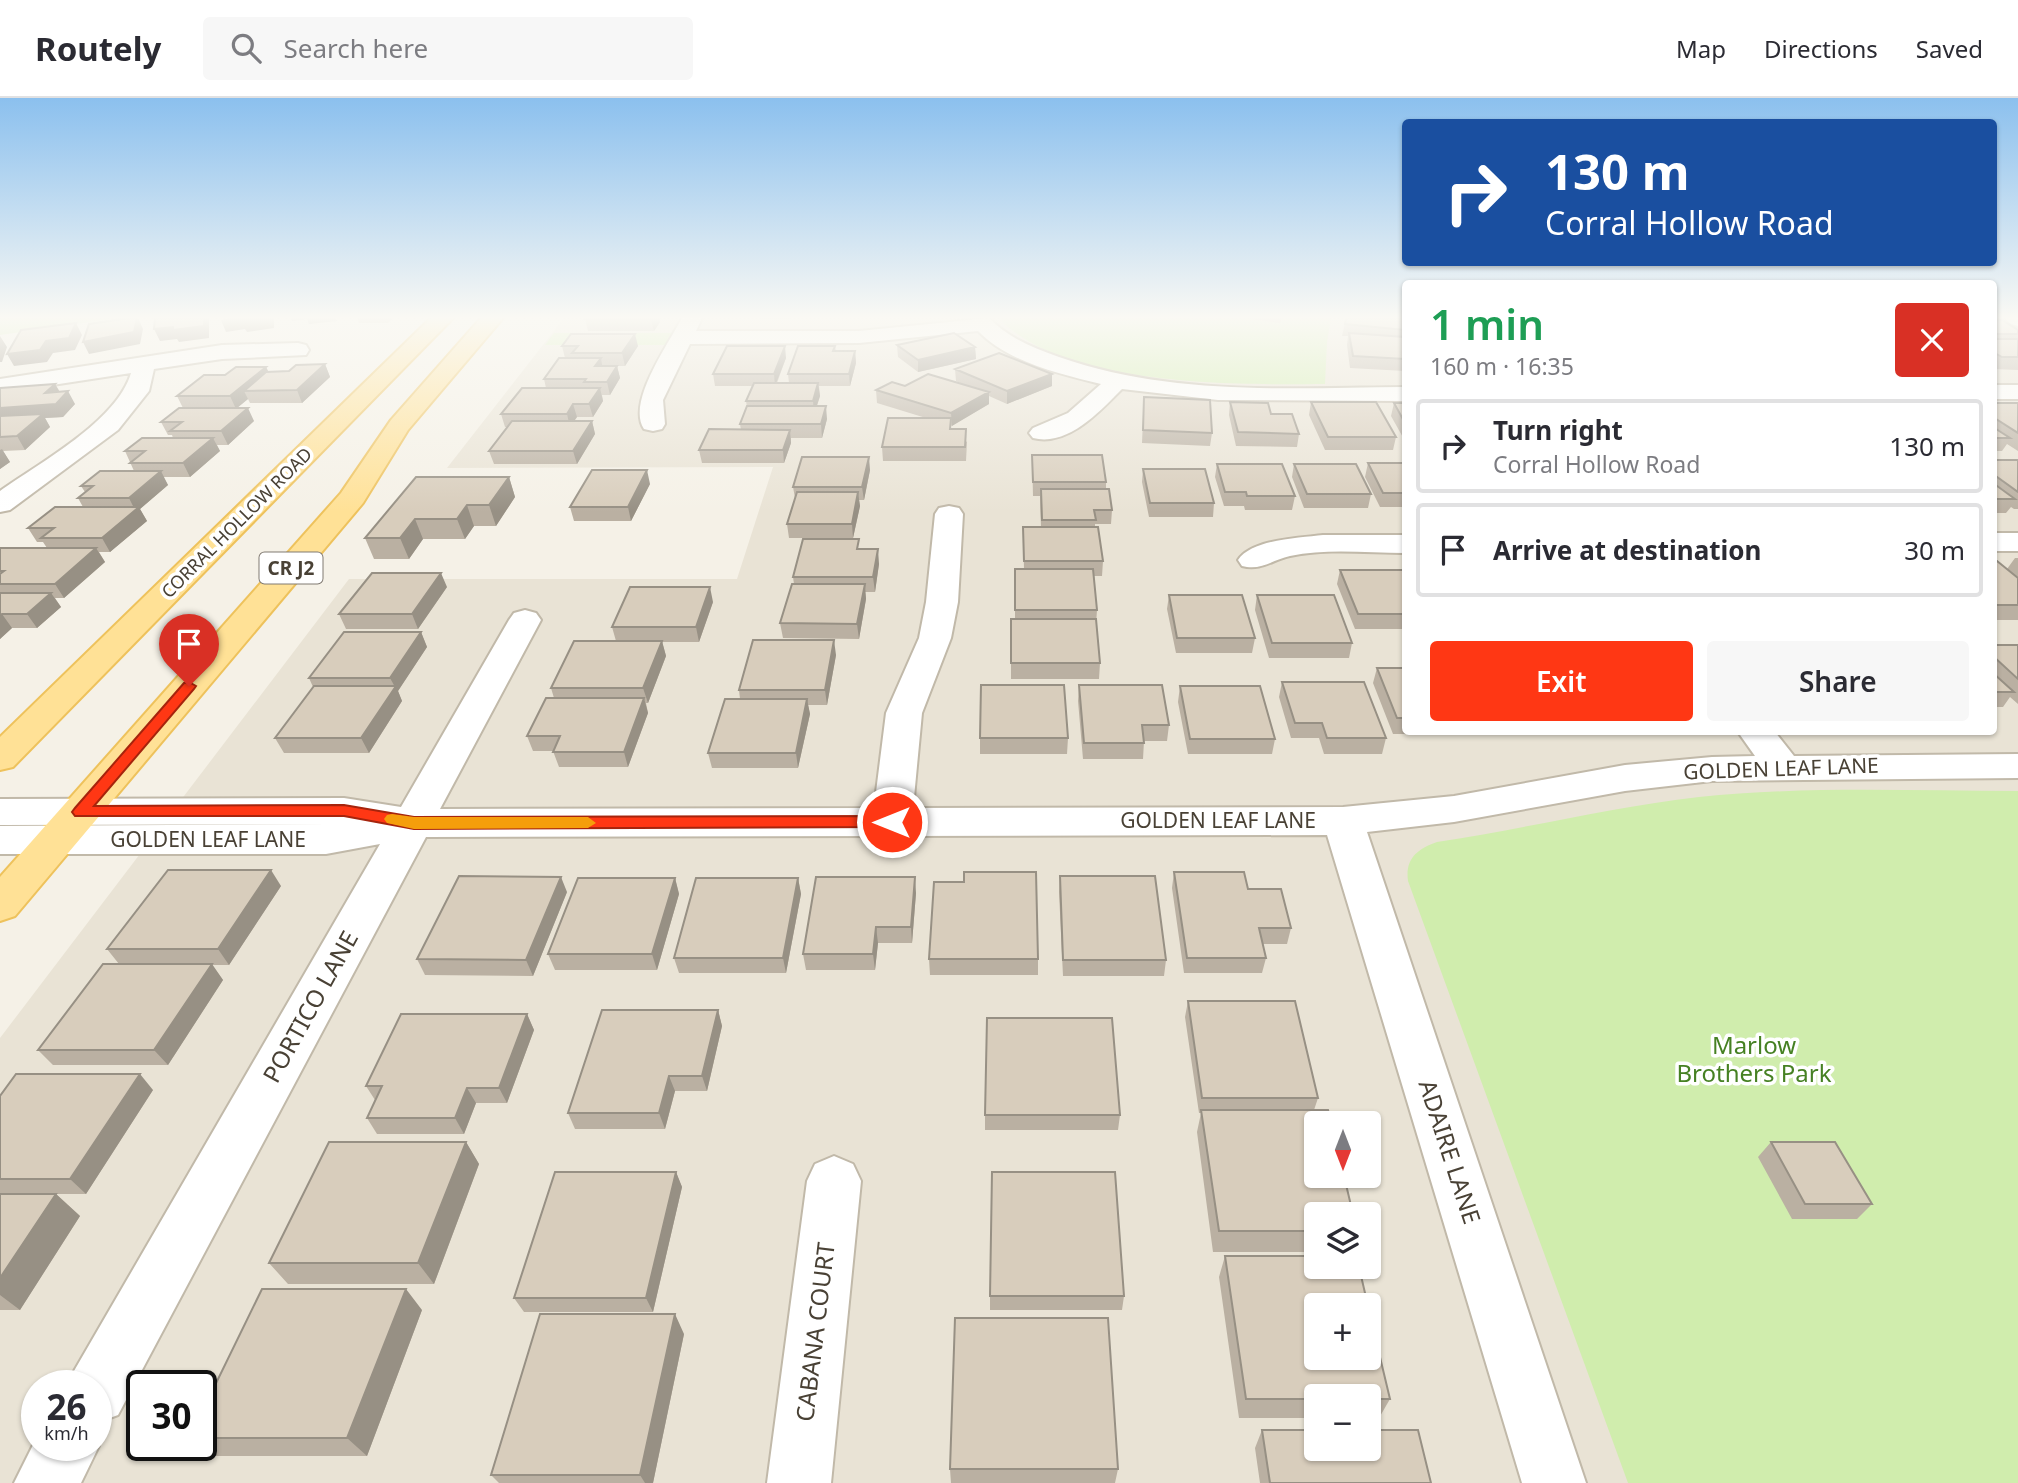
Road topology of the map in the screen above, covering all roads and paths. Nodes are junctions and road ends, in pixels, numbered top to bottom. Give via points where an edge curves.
1 (23, 383) edge
2 (140, 383) edge
3 (378, 383) edge
4 (435, 383) edge
5 (461, 383) edge
6 (659, 383) edge
7 (1115, 383) edge
8 (1130, 383) edge
9 (0, 386) edge
10 (1997, 393) edge
11 (2018, 393) edge
12 (1402, 394) edge
13 (653, 424) dead end
14 (1042, 433) dead end
15 (353, 497) junction
16 (0, 504) edge
17 (949, 514) dead end
18 (1997, 542) edge
19 (2018, 542) edge
20 (1402, 544) edge
21 (1253, 560) dead end
22 (524, 620) dead end
23 (1758, 735) edge
24 (0, 758) edge
25 (2018, 766) edge
26 (1783, 767) junction
27 (0, 812) edge
28 (1343, 821) junction
29 (892, 822) junction
30 (414, 823) junction
31 (68, 826) junction
32 (0, 840) edge
33 (0, 905) edge
34 (834, 1181) dead end
35 (109, 1370) edge
36 (58, 1461) edge
37 (46, 1483) edge
38 (799, 1483) edge
39 (1554, 1483) edge

1 - 9 street
2 - 16 street via 109,425
3 - 24 main road, CORRAL HOLLOW ROAD
4 - 15 main road, CR J2 via 398,424
5 - 15 main road
6 - 13 street via 651,400
7 - 14 street via 1084,416
8 - 12 street via 1211,393
10 - 11 street
15 - 31 main road, CR J2
17 - 29 street via 942,602 935,638 904,713
18 - 19 street
20 - 21 street via 1283,548
22 - 30 street, PORTICO LANE
23 - 26 street
25 - 26 street, GOLDEN LEAF LANE
26 - 28 street, GOLDEN LEAF LANE via 1625,778 1454,809
27 - 31 street, GOLDEN LEAF LANE
28 - 29 street, GOLDEN LEAF LANE
28 - 39 street, ADAIRE LANE
29 - 30 street, GOLDEN LEAF LANE
30 - 31 street, GOLDEN LEAF LANE via 326,840
30 - 35 street, PORTICO LANE
31 - 32 street, GOLDEN LEAF LANE
31 - 33 main road, CR J2
34 - 38 street, CABANA COURT
36 - 37 street

